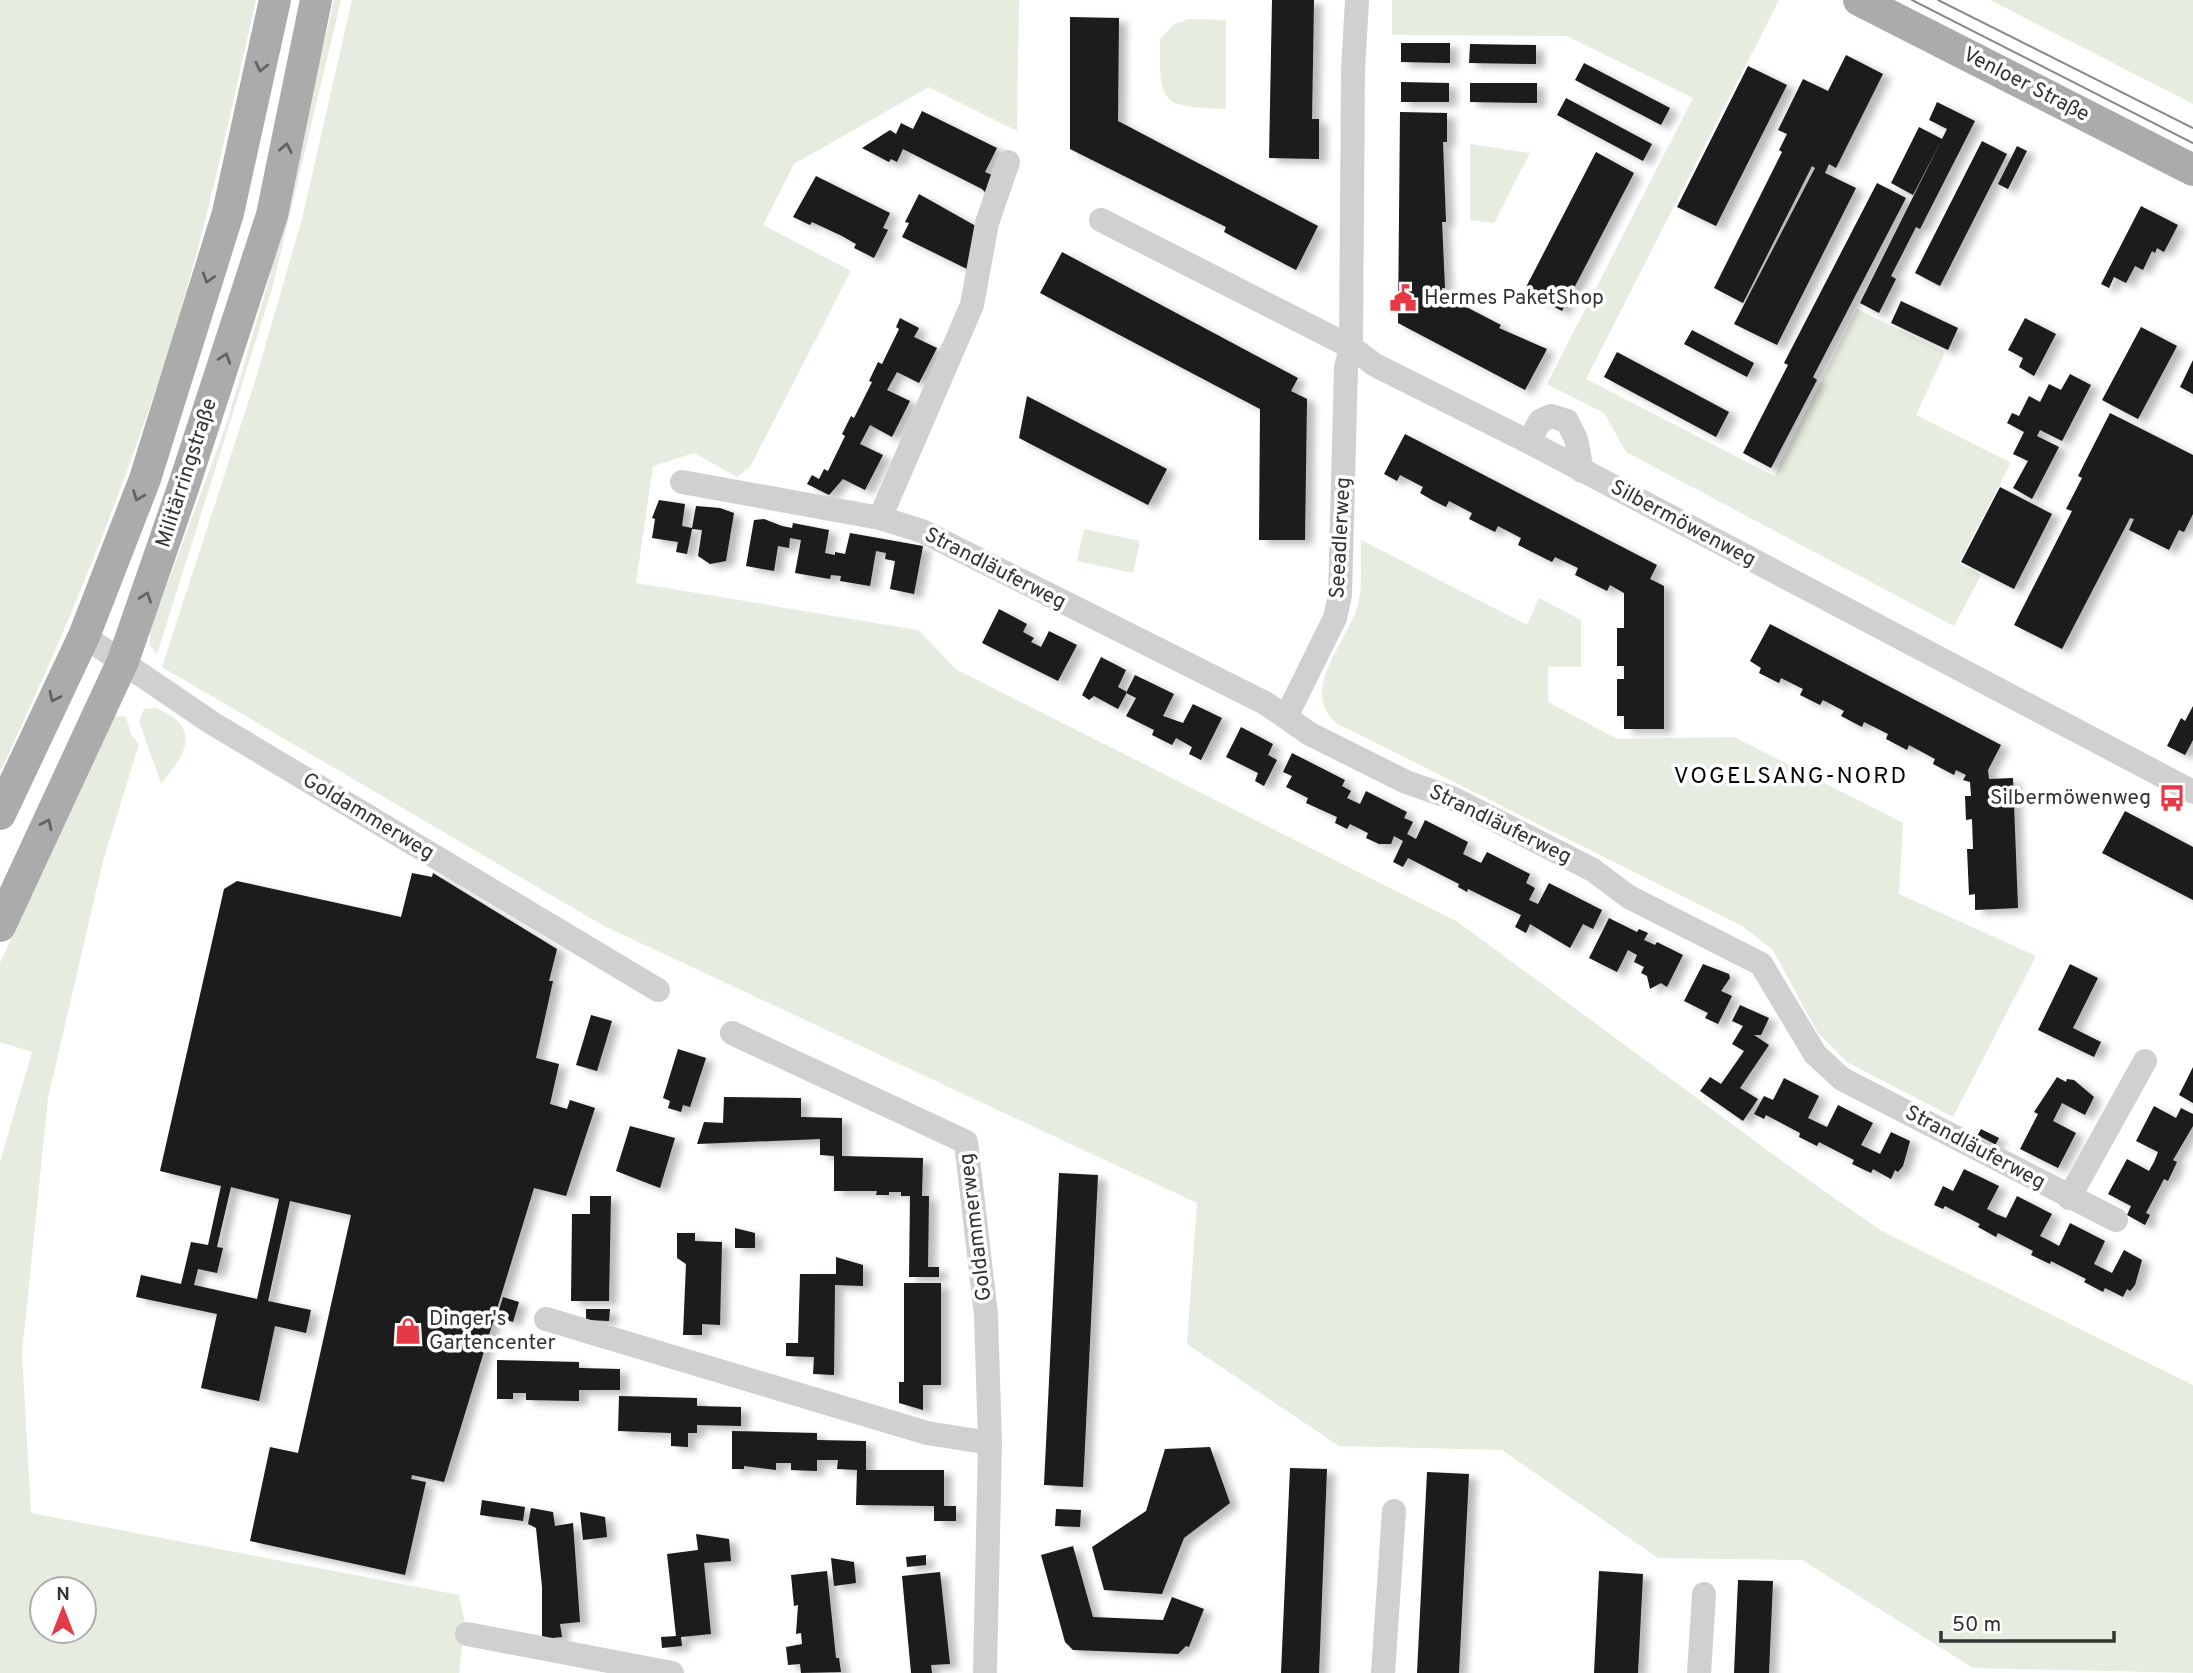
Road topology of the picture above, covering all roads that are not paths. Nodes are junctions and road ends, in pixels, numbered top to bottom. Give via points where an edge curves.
1 (275, 0) edge
2 (316, 0) edge
3 (1357, 0) edge
4 (1859, 0) edge
5 (1008, 162) dead end
6 (2193, 170) edge
7 (1101, 220) dead end
8 (1351, 347) junction
9 (1529, 442) junction
10 (1582, 471) junction
11 (682, 482) dead end
12 (880, 518) junction
13 (84, 636) junction
14 (123, 661) junction
15 (1286, 718) junction
16 (2193, 792) edge
17 (0, 814) edge
18 (0, 926) edge
19 (658, 989) dead end
20 (732, 1033) dead end
21 (2145, 1061) dead end
22 (2068, 1198) junction
23 (2116, 1220) dead end
24 (546, 1319) dead end
25 (990, 1443) junction
26 (1394, 1511) dead end
27 (1704, 1594) dead end
28 (467, 1634) dead end
29 (672, 1673) edge
30 (985, 1673) edge
31 (1383, 1673) edge
32 (1699, 1673) edge

1 -> 13 main road, Militärringstraße via 228,213 145,479
14 -> 2 main road, Militärringstraße via 272,215
3 - 8 street, Seeadlerweg
4 - 6 main road, Venloer Straße
5 - 12 street via 987,223 972,304
7 - 8 street
8 - 9 street, Silbermöwenweg via 1375,365
8 - 15 street, Seeadlerweg via 1346,368 1340,596 1335,618
9 - 10 street, Silbermöwenweg
9 - 10 street via 1540,421 1551,416 1567,421
10 - 16 street, Silbermöwenweg
11 - 12 street, Strandläuferweg
12 - 15 street, Strandläuferweg via 922,531 1265,703
13 - 14 street, Goldammerweg
13 -> 17 main road, Militärringstraße
18 -> 14 main road, Militärringstraße
14 - 19 street, Goldammerweg via 212,723
15 - 22 street, Strandläuferweg via 1406,782 1452,799 1593,870 1629,897 1762,964 1815,1054 1842,1079
20 - 25 street, Goldammerweg via 966,1142 986,1315
21 - 22 street, Strandläuferweg
22 - 23 street, Strandläuferweg
24 - 25 street via 927,1433
25 - 30 street, Goldammerweg
26 - 31 street
27 - 32 street
28 - 29 street

